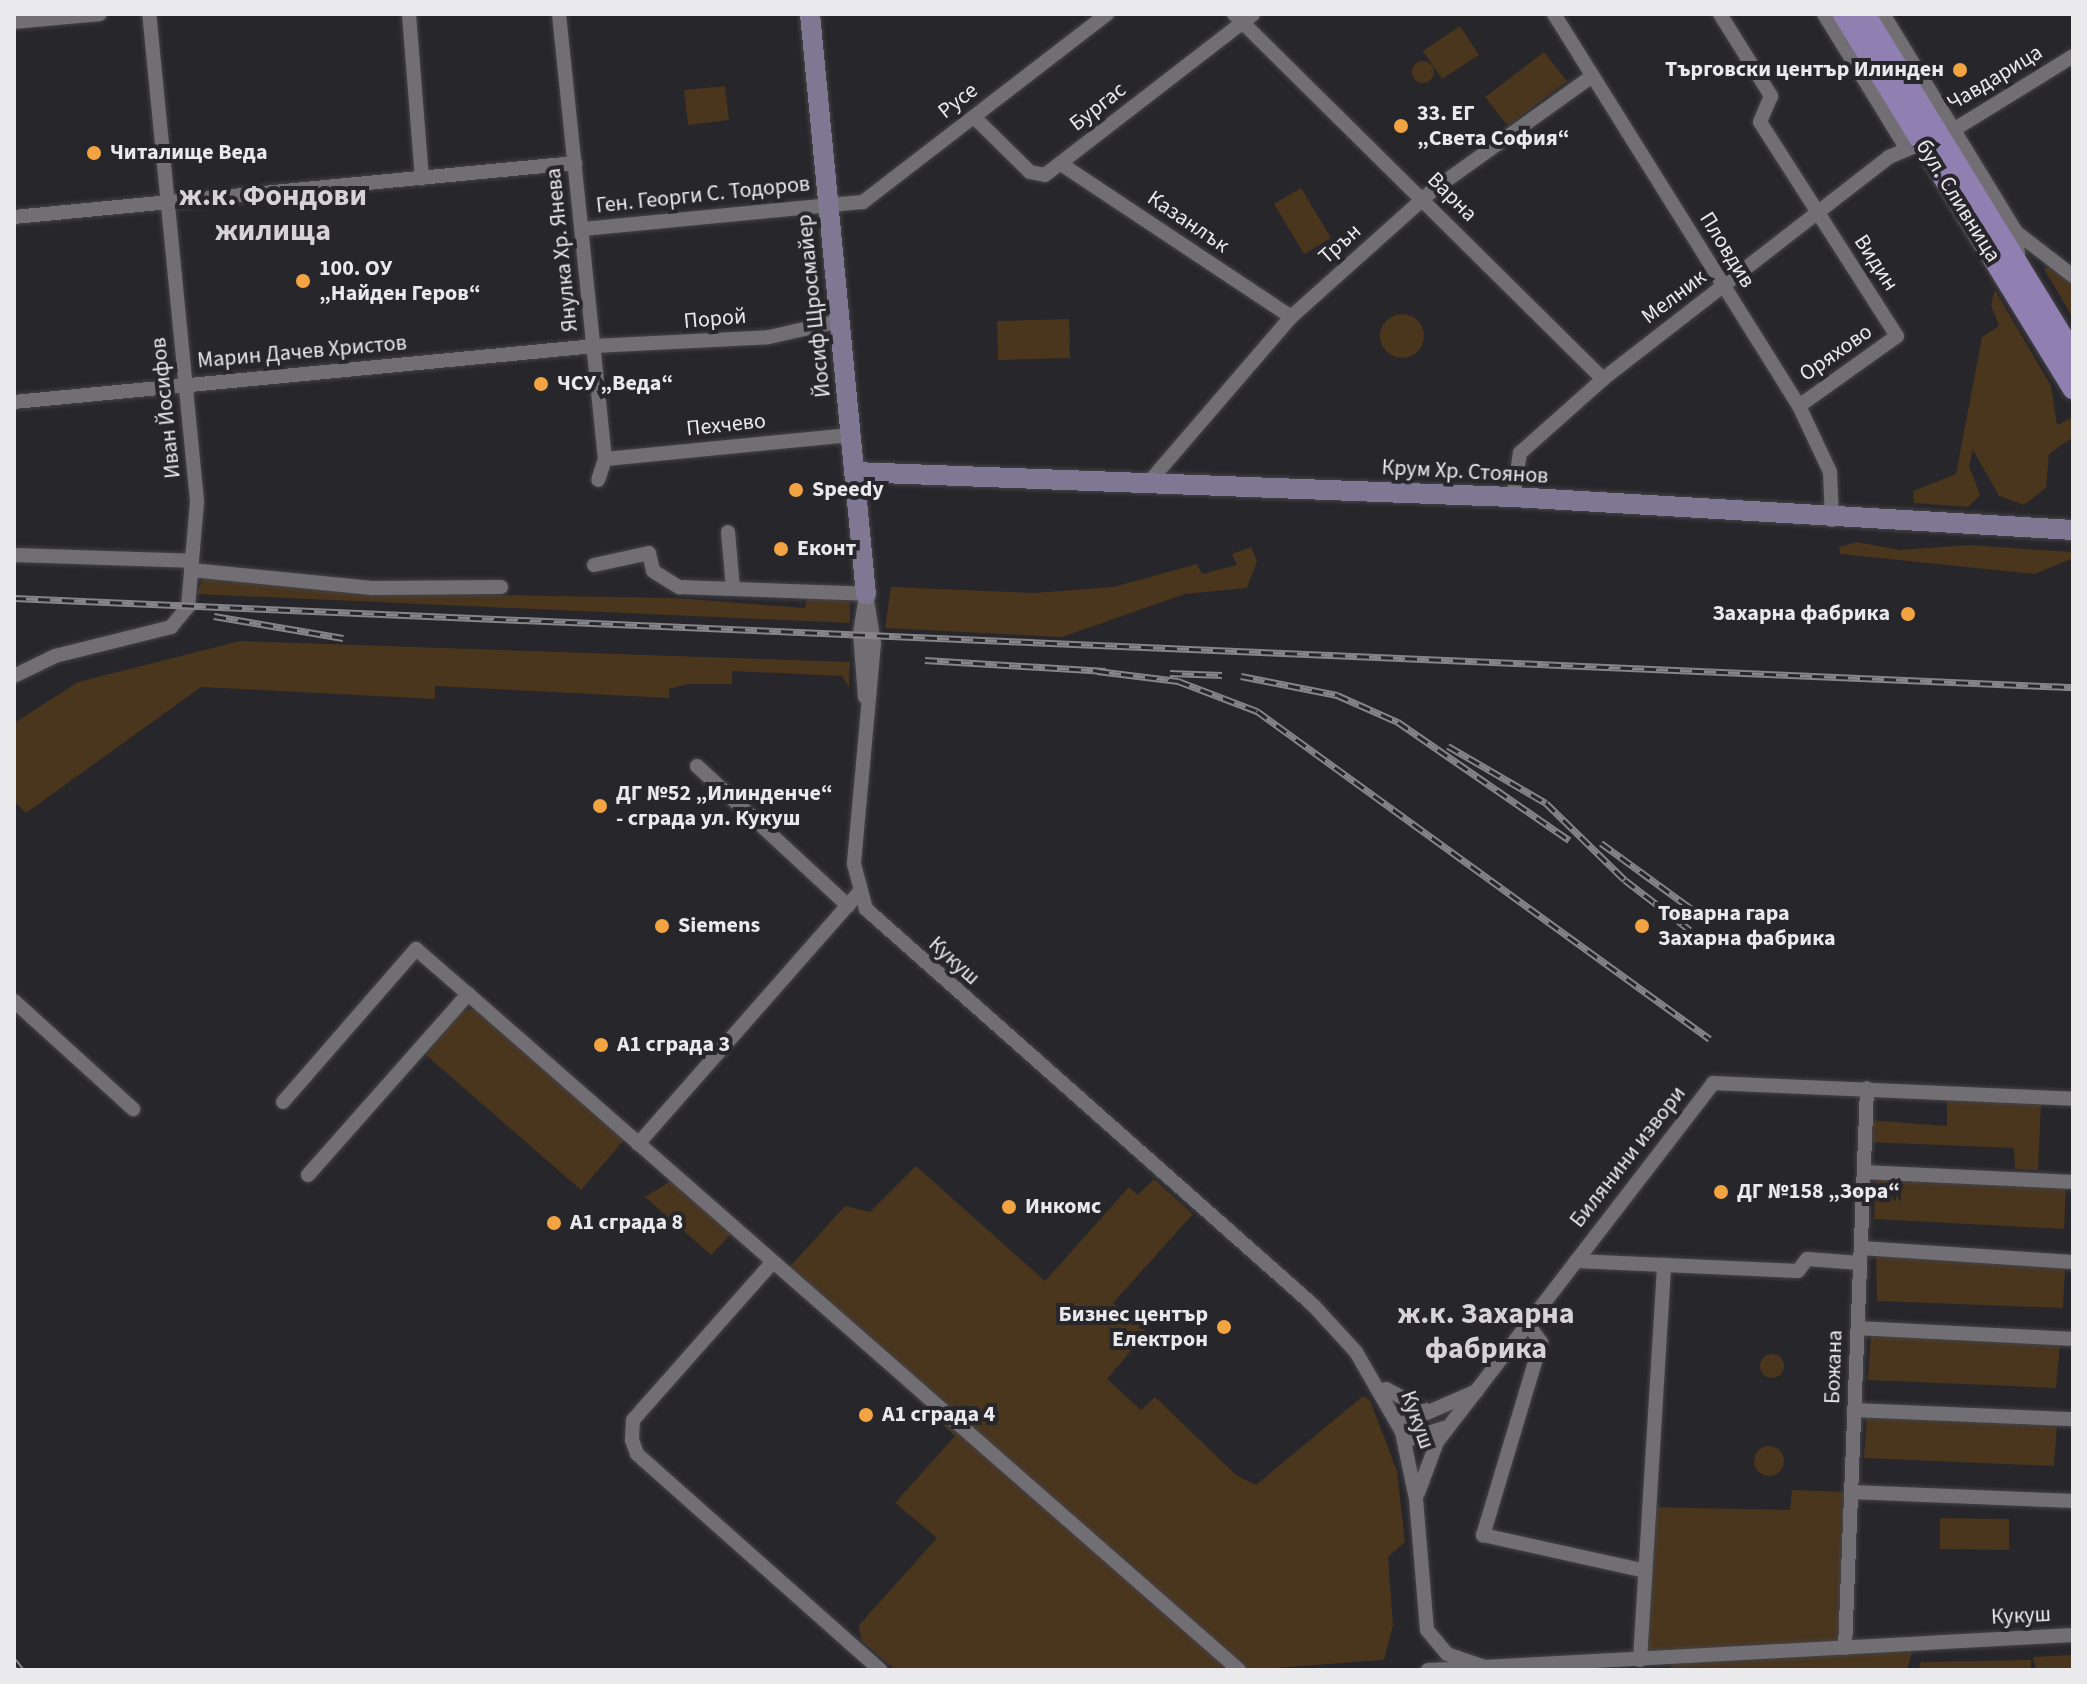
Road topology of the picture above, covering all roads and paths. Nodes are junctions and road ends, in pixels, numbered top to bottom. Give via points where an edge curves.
1 (100, 14) edge
2 (149, 14) edge
3 (409, 14) edge
4 (559, 14) edge
5 (810, 14) edge
6 (1107, 14) edge
7 (1554, 14) edge
8 (1720, 14) edge
9 (1824, 14) edge
10 (1844, 14) edge
11 (1864, 14) edge
12 (1883, 14) edge
13 (1243, 17) edge
14 (14, 22) edge
15 (2073, 56) edge
16 (1592, 76) junction
17 (974, 117) junction
18 (1930, 137) junction
19 (575, 163) junction
20 (1061, 164) junction
21 (422, 178) junction
22 (1423, 199) junction
23 (165, 201) junction
24 (828, 205) junction
25 (1818, 213) junction
26 (14, 217) edge
27 (582, 229) junction
28 (2016, 232) junction
29 (2073, 276) edge
30 (2025, 280) junction
31 (1724, 286) junction
32 (1291, 317) junction
33 (840, 321) junction
34 (1897, 336) joint
35 (594, 346) junction
36 (2073, 355) edge
37 (1603, 379) junction
38 (187, 385) junction
39 (2073, 388) edge
40 (14, 402) edge
41 (1799, 406) junction
42 (851, 435) junction
43 (605, 459) junction
44 (855, 472) junction
45 (598, 480) dead end
46 (1150, 481) junction
47 (1513, 497) junction
48 (1832, 520) junction
49 (2073, 530) edge
50 (728, 532) dead end
51 (14, 555) edge
52 (594, 565) dead end
53 (191, 566) junction
54 (501, 587) dead end
55 (733, 588) junction
56 (866, 594) junction
57 (14, 676) edge
58 (697, 766) dead end
59 (858, 894) junction
60 (848, 906) junction
61 (468, 994) junction
62 (14, 1001) edge
63 (1867, 1088) junction
64 (2073, 1099) edge
65 (283, 1102) dead end
66 (133, 1109) dead end
67 (638, 1144) junction
68 (1864, 1172) junction
69 (308, 1175) dead end
70 (2073, 1182) edge
71 (1860, 1256) junction
72 (1576, 1261) junction
73 (2073, 1262) edge
74 (771, 1264) junction
75 (1664, 1265) junction
76 (1530, 1327) junction
77 (1858, 1328) junction
78 (2073, 1339) edge
79 (1380, 1384) junction
80 (1478, 1391) junction
81 (1854, 1410) junction
82 (1427, 1411) junction
83 (2073, 1419) edge
84 (1451, 1424) junction
85 (1399, 1425) junction
86 (1404, 1441) junction
87 (1852, 1492) junction
88 (1416, 1499) junction
89 (2073, 1501) edge
90 (1645, 1571) junction
91 (2073, 1635) edge
92 (1845, 1648) junction
93 (1640, 1660) junction
94 (1484, 1667) junction
95 (880, 1670) edge
96 (1239, 1670) edge
97 (1428, 1670) edge

1 - 14 street
2 - 23 street, Иван Йосифов
3 - 21 street
4 - 19 street, Янулка Хр. Янева
5 - 24 street, Йосиф Щросмайер
6 - 17 street, Русе
7 - 16 street, Пловдив
8 - 25 street, Видин via 1771,96 1760,122
9 - 18 street, бул. Сливница
10 - 18 main road, бул. Сливница
11 - 18 main road, бул. Сливница
12 - 18 street, бул. Сливница
13 - 20 street, Бургас
13 - 22 street, Варна
15 - 18 street, Чавдарица
16 - 22 street, Трън
16 - 31 street, Пловдив
17 - 20 street via 1035,175
17 - 24 street, Русе via 863,202
18 - 25 street, Мелник
18 - 28 street, бул. Сливница
18 - 30 main road, бул. Сливница
18 - 39 main road, бул. Сливница
19 - 21 street
19 - 27 street, Янулка Хр. Янева
20 - 32 street, Казанлък
21 - 23 street
22 - 32 street, Трън
22 - 37 street, Варна
23 - 26 street
23 - 38 street, Иван Йосифов
24 - 27 street, Ген. Георги С. Тодоров
24 - 33 street, Йосиф Щросмайер
25 - 31 street, Мелник
25 - 34 street, Видин
27 - 35 street, Янулка Хр. Янева
28 - 29 street
28 - 30 street, бул. Сливница
30 - 36 main road, бул. Сливница
31 - 37 street, Мелник
31 - 41 street, Пловдив
32 - 46 street, Трън
33 - 35 street, Порой via 769,337
33 - 42 street, Йосиф Щросмайер
34 - 41 street, Оряхово
35 - 38 street, Марин Дачев Христов
35 - 43 street, Янулка Хр. Янева
37 - 47 street, Мелник via 1520,453
38 - 40 street, Марин Дачев Христов
38 - 53 street, Иван Йосифов via 197,501
41 - 48 street, Пловдив via 1830,472
42 - 43 street, Пехчево
42 - 44 street, Йосиф Щросмайер
43 - 45 street, Янулка Хр. Янева
44 - 46 street, Крум Хр. Стоянов
44 - 56 street, Йосиф Щросмайер
46 - 47 street, Крум Хр. Стоянов
47 - 48 street, Крум Хр. Стоянов
48 - 49 street, Крум Хр. Стоянов
50 - 55 street
51 - 53 street
52 - 55 street via 649,553 653,571 679,587
53 - 54 street via 372,588
53 - 57 street, Иван Йосифов via 186,613 171,627 55,656
55 - 56 street
56 - 59 street via 875,614 865,697
58 - 60 street
59 - 60 street
59 - 79 street, Кукуш via 878,923 1313,1305
60 - 67 street
61 - 65 street via 416,949
61 - 67 street
61 - 69 street
62 - 66 street
63 - 64 street, Билянини извори
63 - 68 street, Божана
63 - 72 street, Билянини извори via 1713,1083
67 - 74 street
68 - 70 street
68 - 71 street, Божана
71 - 73 street
71 - 75 street via 1807,1259 1798,1271
71 - 77 street, Божана
72 - 75 street
72 - 76 street, Билянини извори
74 - 95 street via 633,1420 632,1440 637,1454
74 - 96 street
75 - 90 street
76 - 80 street, Билянини извори
76 - 90 street via 1541,1342 1483,1535
77 - 78 street
77 - 81 street, Божана
79 - 82 street
79 - 85 street, Кукуш
80 - 82 street, Билянини извори
80 - 84 street, Билянини извори
81 - 83 street
81 - 87 street, Божана
82 - 85 street, Билянини извори
84 - 86 street, Билянини извори via 1422,1441
84 - 88 street, Билянини извори via 1427,1461
85 - 86 street, Кукуш
86 - 88 street, Кукуш
87 - 89 street
87 - 92 street, Божана
88 - 94 street, Кукуш via 1427,1630 1447,1654
90 - 93 street
91 - 92 street, Кукуш
92 - 93 street, Кукуш
93 - 94 street, Кукуш
94 - 97 street

